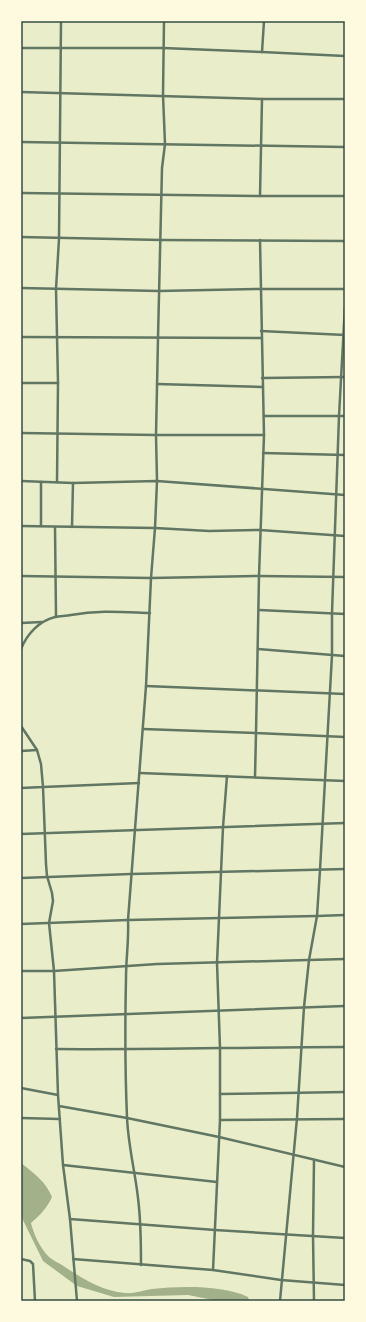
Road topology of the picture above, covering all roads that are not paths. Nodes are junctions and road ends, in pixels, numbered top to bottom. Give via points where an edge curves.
1 (60, 21) edge
2 (164, 21) edge
3 (264, 21) edge
4 (21, 48) edge
5 (60, 48) junction
6 (163, 48) junction
7 (262, 52) junction
8 (345, 56) edge
9 (21, 92) edge
10 (59, 93) junction
11 (163, 95) junction
12 (262, 99) junction
13 (345, 99) edge
14 (21, 142) edge
15 (60, 143) junction
16 (165, 144) junction
17 (261, 146) junction
18 (345, 147) edge
19 (21, 192) edge
20 (59, 193) junction
21 (162, 194) junction
22 (260, 196) junction
23 (345, 196) edge
24 (21, 237) edge
25 (58, 239) junction
26 (161, 240) junction
27 (260, 240) junction
28 (345, 241) edge
29 (21, 288) edge
30 (56, 289) junction
31 (260, 289) junction
32 (345, 289) edge
33 (159, 292) junction
34 (345, 306) edge
35 (261, 331) junction
36 (344, 335) edge
37 (21, 337) edge
38 (57, 337) junction
39 (158, 338) junction
40 (261, 338) junction
41 (341, 377) junction
42 (345, 377) edge
43 (262, 378) junction
44 (58, 382) junction
45 (21, 383) edge
46 (157, 384) junction
47 (263, 386) junction
48 (264, 416) junction
49 (339, 416) junction
50 (345, 416) edge
51 (21, 433) edge
52 (57, 434) junction
53 (264, 434) junction
54 (156, 435) junction
55 (263, 453) junction
56 (338, 455) junction
57 (345, 455) edge
58 (21, 481) edge
59 (157, 481) junction
60 (41, 482) junction
61 (57, 482) junction
62 (73, 483) junction
63 (262, 488) junction
64 (336, 495) junction
65 (345, 495) edge
66 (21, 526) edge
67 (41, 526) junction
68 (54, 527) junction
69 (72, 527) junction
70 (155, 528) junction
71 (260, 530) junction
72 (335, 536) junction
73 (345, 536) edge
74 (21, 576) edge
75 (54, 576) junction
76 (259, 576) junction
77 (334, 576) junction
78 (345, 577) edge
79 (151, 578) junction
80 (258, 610) junction
81 (150, 613) junction
82 (332, 613) junction
83 (345, 614) edge
84 (56, 617) junction
85 (44, 622) junction
86 (21, 623) edge
87 (21, 649) edge
88 (258, 649) junction
89 (332, 655) junction
90 (345, 656) edge
91 (146, 686) junction
92 (257, 690) junction
93 (330, 693) junction
94 (345, 694) edge
95 (21, 726) edge
96 (143, 729) junction
97 (256, 733) junction
98 (328, 736) junction
99 (345, 737) edge
100 (37, 750) junction
101 (21, 751) edge
102 (140, 773) junction
103 (227, 776) junction
104 (255, 776) junction
105 (326, 780) junction
106 (345, 781) edge
107 (139, 783) junction
108 (43, 787) junction
109 (21, 788) edge
110 (323, 822) junction
111 (345, 823) edge
112 (223, 827) junction
113 (135, 830) junction
114 (44, 832) junction
115 (21, 834) edge
116 (345, 869) edge
117 (320, 870) junction
118 (221, 872) junction
119 (131, 874) junction
120 (47, 876) junction
121 (21, 878) edge
122 (345, 915) edge
123 (317, 916) junction
124 (219, 919) junction
125 (128, 920) junction
126 (21, 924) edge
127 (49, 924) junction
128 (345, 959) edge
129 (309, 960) junction
130 (217, 962) junction
131 (126, 966) junction
132 (21, 971) edge
133 (54, 971) junction
134 (345, 1006) edge
135 (304, 1007) junction
136 (218, 1012) junction
137 (125, 1015) junction
138 (55, 1017) junction
139 (21, 1018) edge
140 (301, 1047) junction
141 (220, 1048) junction
142 (345, 1048) edge
143 (56, 1049) junction
144 (126, 1050) junction
145 (21, 1088) edge
146 (298, 1092) junction
147 (345, 1092) edge
148 (220, 1094) junction
149 (58, 1095) junction
150 (59, 1106) junction
151 (21, 1118) edge
152 (60, 1118) junction
153 (127, 1118) junction
154 (297, 1118) junction
155 (345, 1119) edge
156 (220, 1120) junction
157 (219, 1137) junction
158 (293, 1155) junction
159 (314, 1160) junction
160 (63, 1165) junction
161 (345, 1167) edge
162 (135, 1174) junction
163 (217, 1182) junction
164 (70, 1219) junction
165 (141, 1224) junction
166 (215, 1230) junction
167 (286, 1234) junction
168 (313, 1235) junction
169 (345, 1238) edge
170 (21, 1259) edge
171 (73, 1259) junction
172 (141, 1265) junction
173 (213, 1270) junction
174 (281, 1280) junction
175 (312, 1283) junction
176 (345, 1286) edge
177 (35, 1301) edge
178 (77, 1301) edge
179 (280, 1301) edge
180 (314, 1301) edge

1 - 5 street
2 - 6 street
3 - 7 street
4 - 5 street
5 - 6 street
5 - 10 street
6 - 7 street
6 - 11 street
7 - 8 street
9 - 10 street
10 - 11 street
10 - 15 street
11 - 12 street
11 - 16 street
12 - 13 street
12 - 17 street
14 - 15 street
15 - 16 street
15 - 20 street
16 - 17 street
16 - 21 street
17 - 18 street
17 - 22 street
19 - 20 street
20 - 21 street
20 - 25 street
21 - 22 street
21 - 26 street
22 - 23 street
24 - 25 street
25 - 26 street
25 - 30 street
26 - 27 street
26 - 33 street
27 - 28 street
27 - 31 street
29 - 30 street
30 - 33 street
30 - 38 street
31 - 32 street
31 - 33 street
31 - 35 street
33 - 39 street
34 - 36 street
35 - 36 street
35 - 40 street
36 - 41 street
37 - 38 street
38 - 39 street
38 - 44 street
39 - 40 street
39 - 46 street
40 - 43 street
41 - 42 street
41 - 43 street
41 - 49 street
43 - 47 street
44 - 45 street
44 - 52 street
46 - 47 street
46 - 54 street
47 - 48 street
48 - 49 street
48 - 53 street
49 - 50 street
49 - 56 street
51 - 52 street
52 - 54 street
52 - 61 street
53 - 54 street
53 - 55 street
54 - 59 street
55 - 56 street
55 - 63 street
56 - 57 street
56 - 64 street
58 - 60 street
59 - 62 street
59 - 63 street
59 - 70 street
60 - 61 street
60 - 67 street
61 - 62 street
62 - 69 street
63 - 64 street
63 - 71 street
64 - 65 street
64 - 72 street
66 - 67 street
67 - 68 street
68 - 69 street
68 - 75 street
69 - 70 street
70 - 71 street
70 - 79 street
71 - 72 street
71 - 76 street
72 - 73 street
72 - 77 street
74 - 75 street
75 - 79 street
75 - 84 street
76 - 77 street
76 - 79 street
76 - 80 street
77 - 78 street
77 - 82 street
79 - 81 street
80 - 82 street
80 - 88 street
81 - 84 street via 104,611
81 - 91 street
82 - 83 street
82 - 89 street
84 - 85 street
85 - 86 street
85 - 87 street via 33,629
88 - 89 street
88 - 92 street
89 - 90 street
89 - 93 street
91 - 92 street
91 - 96 street
92 - 93 street
92 - 97 street
93 - 94 street
93 - 98 street
95 - 100 street
96 - 97 street
96 - 102 street
97 - 98 street
97 - 104 street
98 - 99 street
98 - 105 street
100 - 101 street
100 - 108 street
102 - 103 street
102 - 107 street
103 - 104 street
103 - 112 street
104 - 105 street
105 - 106 street
105 - 110 street
107 - 108 street
107 - 113 street
108 - 109 street
108 - 114 street
110 - 111 street
110 - 112 street
110 - 117 street
112 - 113 street
112 - 118 street
113 - 114 street
113 - 119 street
114 - 115 street
114 - 120 street
116 - 117 street
117 - 118 street
117 - 123 street
118 - 119 street
118 - 124 street
119 - 120 street
119 - 125 street
120 - 121 street
120 - 127 street via 52,893
122 - 123 street
123 - 124 street
123 - 129 street
124 - 125 street
124 - 130 street
125 - 127 street
125 - 131 street
126 - 127 street
127 - 133 street
128 - 129 street
129 - 130 street
129 - 135 street
130 - 131 street
130 - 136 street
131 - 133 street
131 - 137 street
132 - 133 street
133 - 138 street
134 - 135 street
135 - 136 street
135 - 140 street
136 - 137 street
136 - 141 street
137 - 138 street
137 - 144 street
138 - 139 street
138 - 143 street
140 - 141 street
140 - 142 street
140 - 146 street
141 - 144 street
141 - 148 street
143 - 144 street
143 - 149 street
144 - 153 street
145 - 149 street
146 - 147 street
146 - 148 street
146 - 154 street
148 - 156 street
149 - 150 street
150 - 152 street
150 - 153 street
151 - 152 street
152 - 160 street
153 - 157 street
153 - 162 street
154 - 155 street
154 - 156 street
154 - 158 street
156 - 157 street
157 - 158 street
157 - 163 street
158 - 159 street
158 - 167 street
159 - 161 street
159 - 168 street
160 - 162 street
160 - 164 street
162 - 163 street
162 - 165 street
163 - 166 street
164 - 165 street
164 - 171 street
165 - 166 street
165 - 172 street
166 - 167 street
166 - 173 street
167 - 168 street
167 - 174 street
168 - 169 street
168 - 175 street
170 - 177 street via 33,1264
171 - 172 street
171 - 178 street
172 - 173 street
173 - 174 street
174 - 175 street
174 - 179 street
175 - 176 street
175 - 180 street

